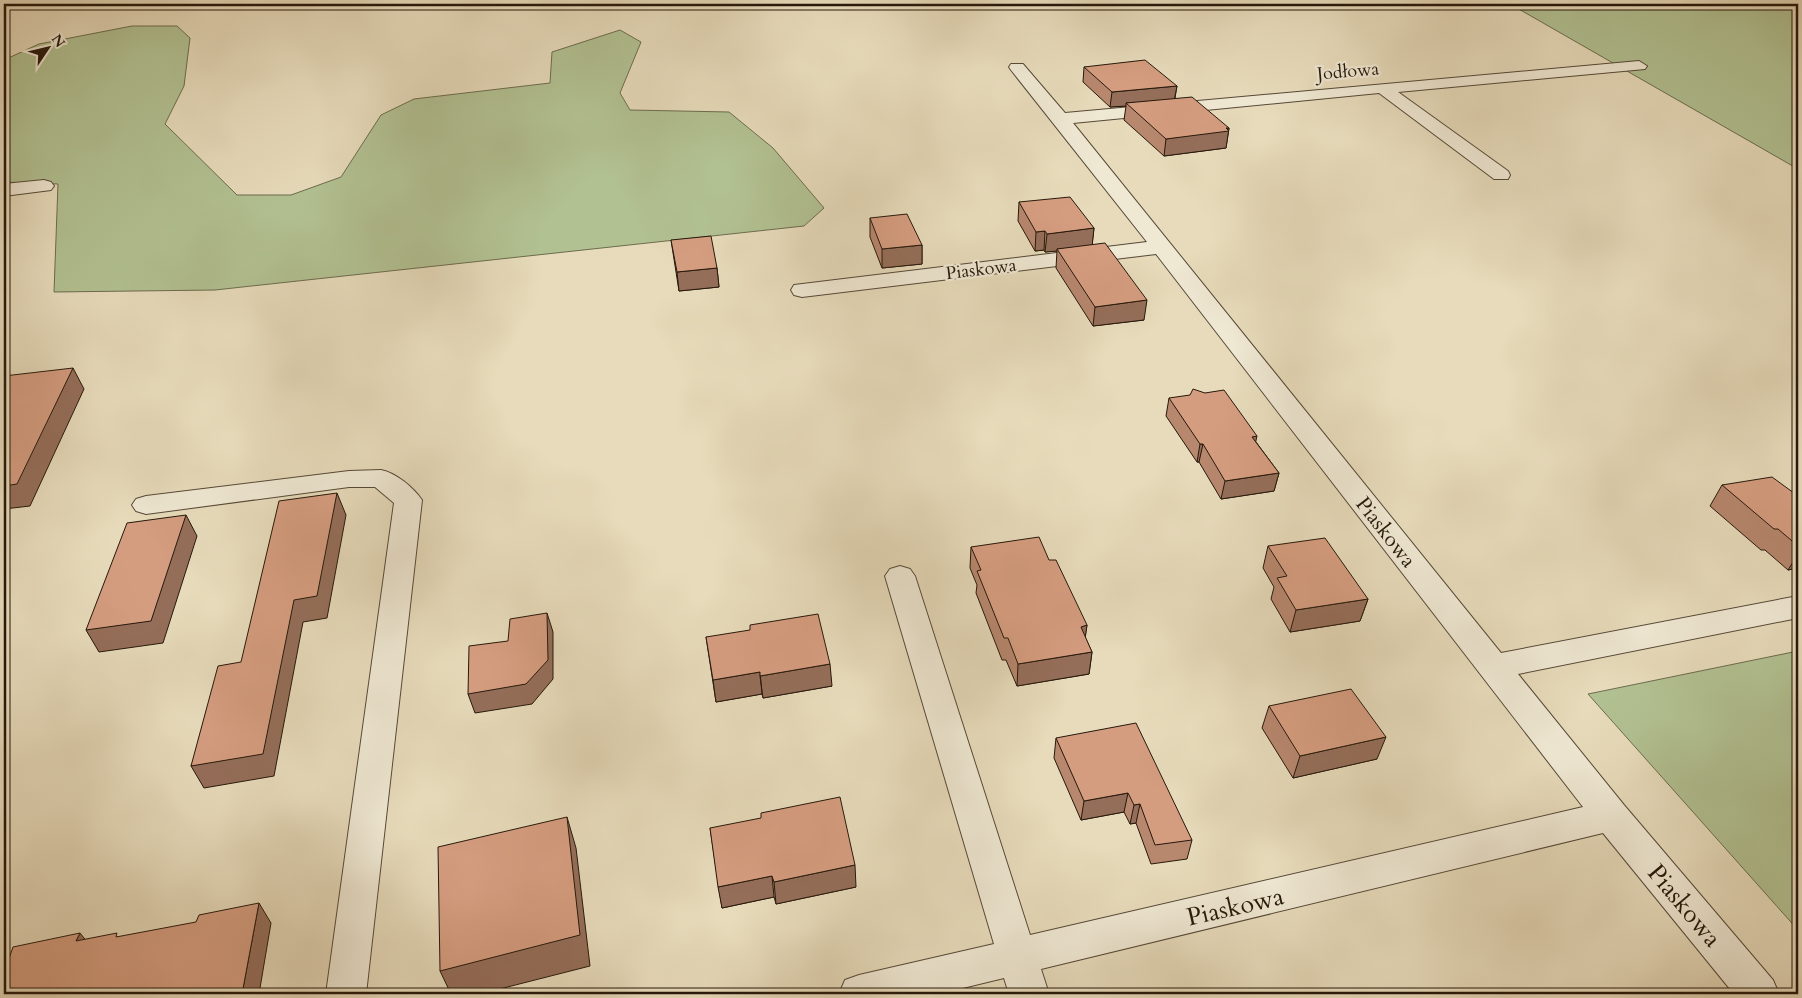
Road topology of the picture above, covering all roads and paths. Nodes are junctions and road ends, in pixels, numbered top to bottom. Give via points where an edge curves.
1 (1638, 66) dead end
2 (1017, 67) dead end
3 (1382, 88) junction
4 (1061, 119) junction
5 (1501, 175) dead end
6 (44, 186) dead end
7 (4, 190) edge
8 (1161, 247) junction
9 (802, 290) dead end
10 (146, 505) dead end
11 (900, 576) dead end
12 (1798, 607) edge
13 (1493, 667) junction
14 (1611, 816) junction
15 (1018, 957) junction
16 (346, 994) edge
17 (859, 994) edge
18 (1029, 994) edge
19 (1758, 994) edge

1 - 3 street, Jodłowa
2 - 4 street, Piaskowa
3 - 4 street, Jodłowa
3 - 5 street
4 - 8 street, Piaskowa
6 - 7 street
8 - 9 street, Piaskowa
8 - 13 street, Piaskowa
10 - 16 street via 349,479 381,478 408,500
11 - 15 street
12 - 13 street
13 - 14 street, Piaskowa
14 - 15 street, Piaskowa
14 - 19 street, Piaskowa
15 - 17 street, Piaskowa
15 - 18 street

